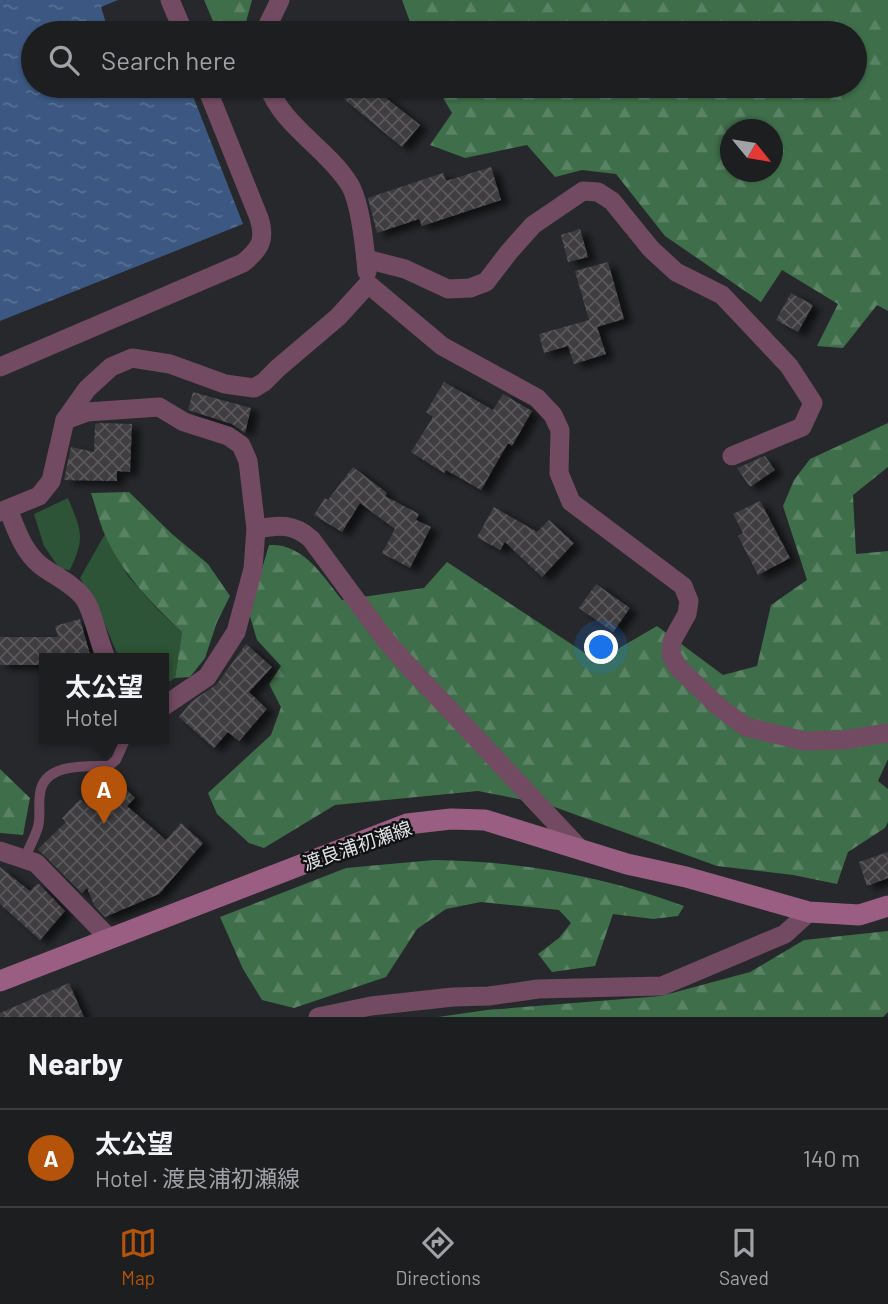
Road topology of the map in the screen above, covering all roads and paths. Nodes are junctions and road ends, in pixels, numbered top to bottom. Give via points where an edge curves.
1 (170, 0) edge
2 (280, 0) edge
3 (179, 21) edge
4 (270, 21) edge
5 (211, 98) edge
6 (273, 98) edge
7 (366, 259) junction
8 (368, 284) junction
9 (0, 367) edge
10 (65, 420) junction
11 (732, 456) dead end
12 (4, 511) edge
13 (256, 529) junction
14 (104, 653) edge
15 (169, 702) edge
16 (888, 733) edge
17 (123, 744) edge
18 (0, 851) edge
19 (582, 851) junction
20 (24, 858) junction
21 (888, 906) edge
22 (809, 912) junction
23 (109, 938) junction
24 (0, 981) edge
25 (318, 1017) edge

1 - 3 street
2 - 4 street
5 - 9 street via 259,218 263,232 257,251 243,262
6 - 7 street via 350,184
7 - 8 street
7 - 11 street via 405,269 448,289 470,288 486,282 533,225 583,191 598,192 612,201 676,272 722,295 789,366 813,403 802,427
8 - 10 street via 338,317 254,388 132,358 110,367
8 - 16 street via 442,346 537,398 553,415 560,430 559,473 571,502 683,586 689,601 687,614 672,641 671,655 718,706 746,727 804,741
10 - 12 street via 51,481 39,496
10 - 13 street via 87,412 159,407 184,422 229,436 241,445 248,461
12 - 14 street via 39,564 85,599
13 - 15 street via 253,569 236,632 207,677
13 - 19 street via 283,524 311,538 397,653
17 - 20 lane via 109,766 79,766 43,780 38,827
18 - 20 street
19 - 22 main road, 渡良浦初瀬線
19 - 23 main road, 渡良浦初瀬線 via 485,820 407,824
20 - 23 street via 36,863
21 - 22 main road, 渡良浦初瀬線 via 859,915
22 - 25 street via 785,934 662,986 538,989 371,1006
23 - 24 main road, 渡良浦初瀬線

